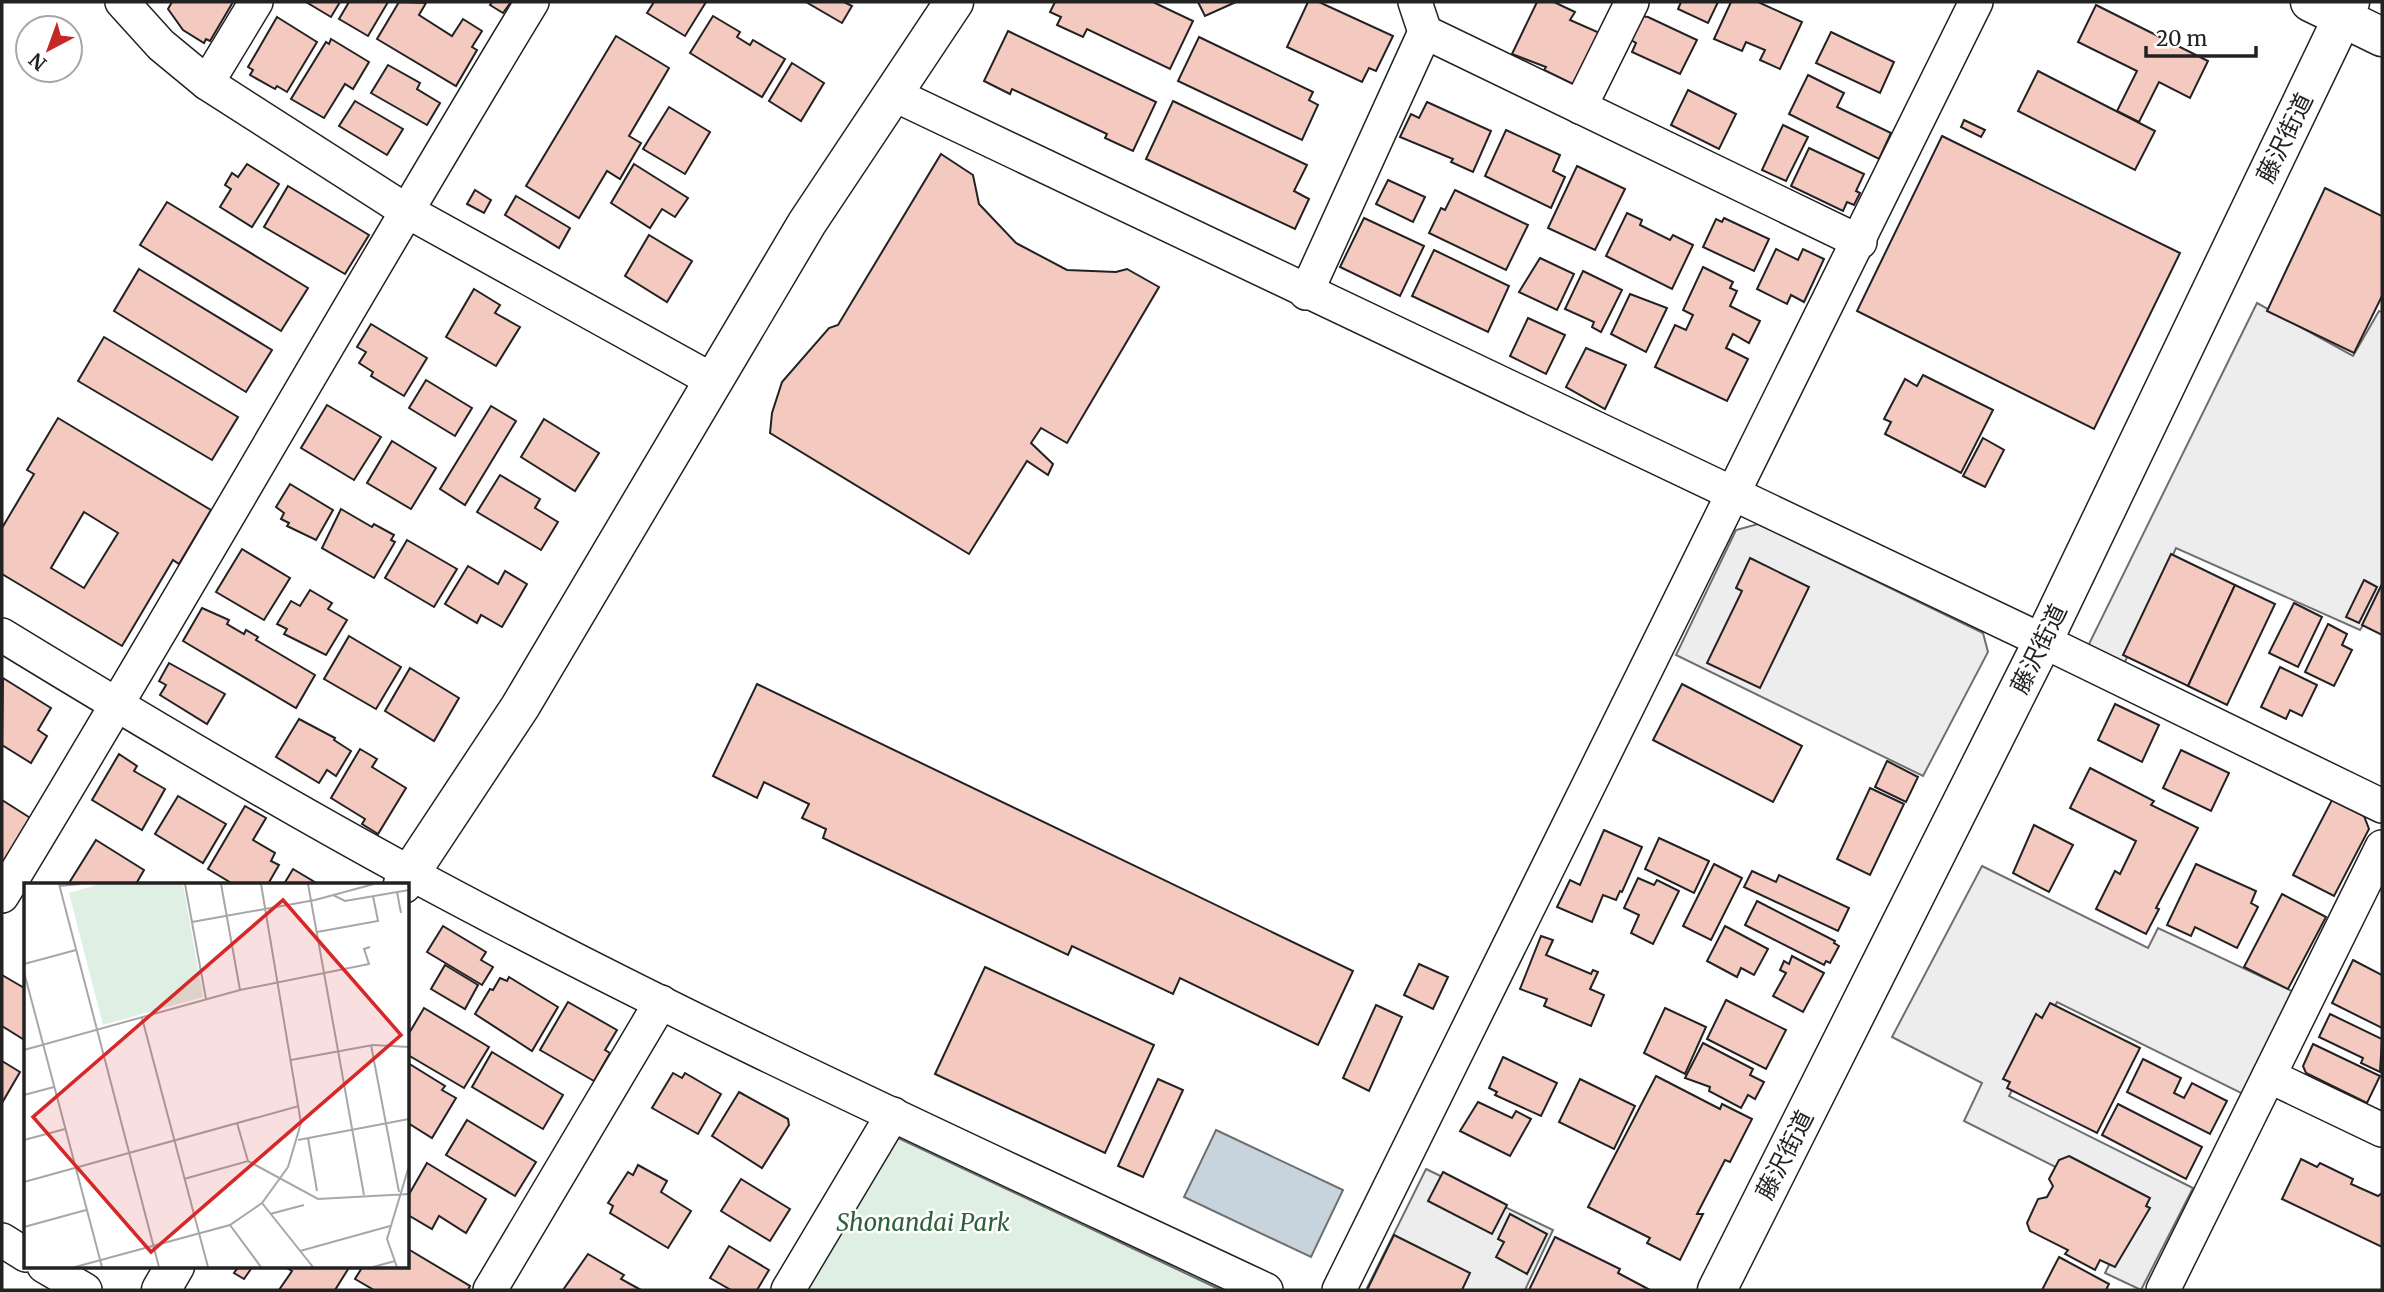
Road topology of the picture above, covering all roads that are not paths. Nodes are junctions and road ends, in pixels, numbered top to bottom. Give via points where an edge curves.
1 (122, 2) edge
2 (256, 2) edge
3 (532, 2) edge
4 (954, 2) edge
5 (1632, 2) edge
6 (1976, 2) edge
7 (2334, 7) edge
8 (1420, 17) edge
9 (2382, 37) edge
10 (207, 83) junction
11 (891, 93) junction
12 (1580, 107) junction
13 (405, 210) junction
14 (1860, 242) junction
15 (1306, 293) junction
16 (712, 380) junction
17 (1733, 494) junction
18 (2, 635) edge
19 (2043, 641) junction
20 (117, 706) junction
21 (2382, 806) edge
22 (2382, 847) edge
23 (406, 879) edge
24 (2, 895) edge
25 (661, 1002) junction
26 (2269, 1076) junction
27 (893, 1114) junction
28 (2382, 1130) edge
29 (2, 1240) edge
30 (24, 1254) edge
31 (47, 1268) edge
32 (175, 1268) edge
33 (85, 1290) edge
34 (161, 1290) edge
35 (490, 1290) edge
36 (788, 1290) edge
37 (1266, 1290) edge
38 (1339, 1290) edge
39 (1717, 1290) edge
40 (2163, 1290) edge

1 - 10 street via 161,45
2 - 10 street
3 - 13 street
4 - 11 main road
5 - 12 street
6 - 14 street
7 - 9 main road
7 - 19 main road, 藤沢街道
8 - 12 street
8 - 15 street
10 - 13 street
11 - 15 street
11 - 16 main road
12 - 14 street
13 - 16 street
13 - 20 street
14 - 17 street
15 - 17 street
16 - 23 main road via 520,707
17 - 19 street
17 - 38 street
18 - 20 street
19 - 21 street
19 - 39 main road, 藤沢街道
20 - 23 street
20 - 24 street
22 - 26 street
23 - 25 street
25 - 27 street
25 - 35 street
26 - 28 street
26 - 40 street
27 - 36 street
27 - 37 street
29 - 30 street
31 - 33 street
32 - 34 main road

